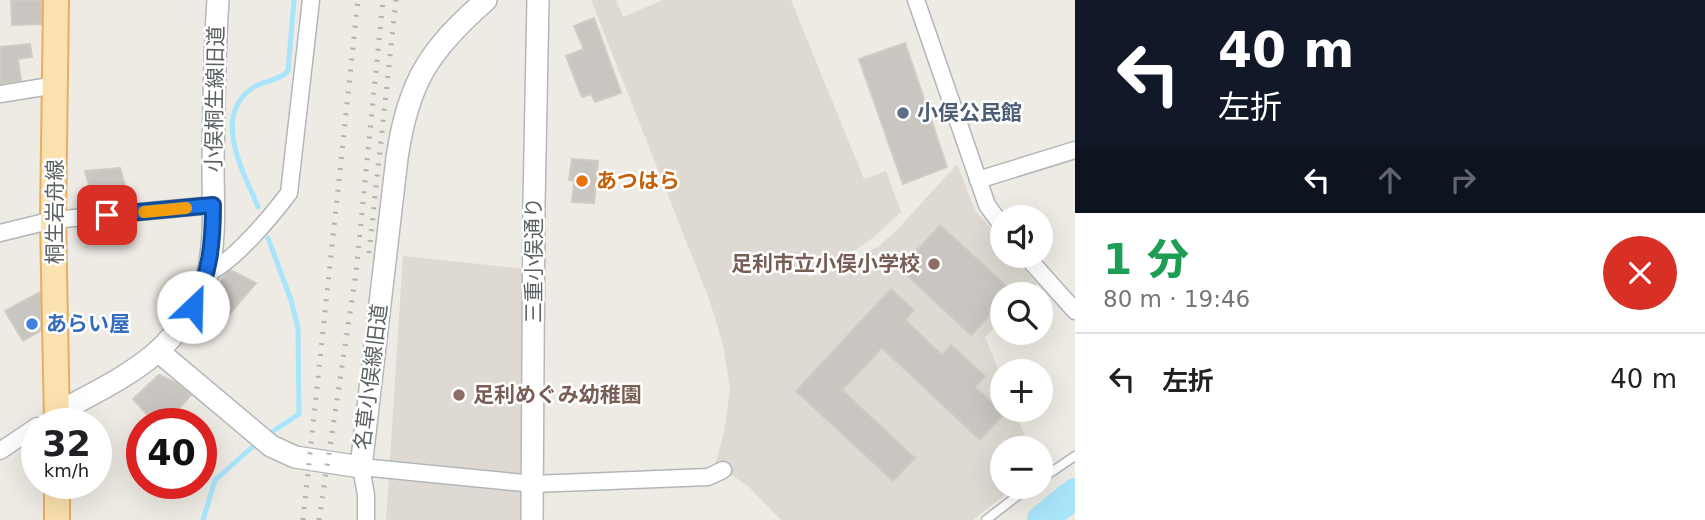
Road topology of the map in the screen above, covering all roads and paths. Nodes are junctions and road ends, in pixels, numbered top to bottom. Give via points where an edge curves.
1 (56, 0) edge
2 (218, 0) edge
3 (311, 0) edge
4 (486, 0) edge
5 (538, 0) edge
6 (916, 0) edge
7 (56, 85) junction
8 (0, 94) edge
9 (1075, 150) edge
10 (978, 180) junction
11 (213, 205) junction
12 (990, 209) edge
13 (53, 220) junction
14 (0, 233) edge
15 (1037, 268) edge
16 (208, 273) junction
17 (1075, 311) edge
18 (158, 351) junction
19 (48, 408) edge
20 (71, 408) edge
21 (21, 438) edge
22 (0, 451) edge
23 (1075, 456) edge
24 (361, 467) junction
25 (723, 470) dead end
26 (1053, 471) edge
27 (534, 484) junction
28 (57, 499) edge
29 (1013, 499) edge
30 (57, 520) edge
31 (366, 520) edge
32 (533, 520) edge
33 (986, 520) edge

1 - 7 main road, 桐生岩舟線
2 - 11 street, 小俣桐生線旧道
3 - 16 street via 289,194 225,263
4 - 24 street, 名草小俣線旧道 via 435,51 404,115
5 - 27 street, 三重小俣通り
6 - 10 street
7 - 8 street
7 - 13 main road, 桐生岩舟線
9 - 10 street
10 - 12 street
11 - 13 street
11 - 16 street, 小俣桐生線旧道
13 - 14 street
13 - 19 main road, 桐生岩舟線
15 - 17 street
16 - 18 street, 小俣桐生線旧道 via 184,322
18 - 20 street
18 - 24 street, 名草小俣線旧道 via 271,446 295,457
21 - 22 street
23 - 26 lane
24 - 27 street
24 - 31 street
25 - 27 street via 708,477
27 - 32 street, 三重小俣通り
28 - 30 main road
29 - 33 lane

